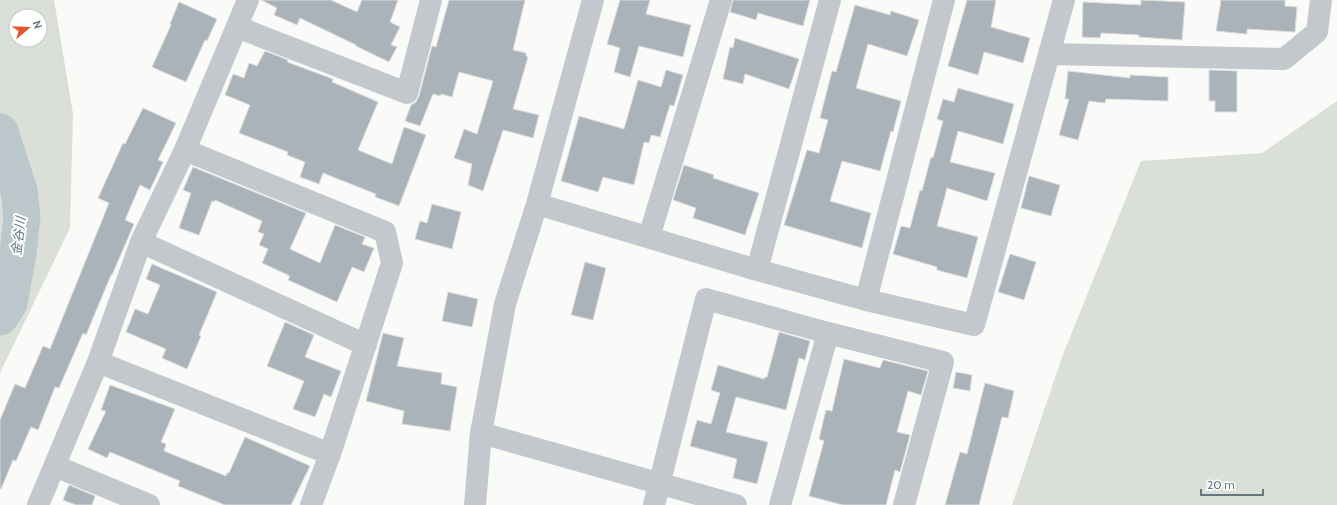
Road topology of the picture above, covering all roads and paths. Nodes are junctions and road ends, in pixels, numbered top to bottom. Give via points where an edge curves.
1 (248, 0) edge
2 (430, 0) edge
3 (593, 0) edge
4 (721, 0) edge
5 (830, 0) edge
6 (944, 0) edge
7 (1064, 0) edge
8 (1321, 0) edge
9 (237, 27) junction
10 (1049, 54) junction
11 (185, 150) junction
12 (537, 204) junction
13 (650, 237) junction
14 (141, 242) junction
15 (757, 270) junction
16 (866, 300) junction
17 (828, 333) junction
18 (366, 345) junction
19 (98, 362) junction
20 (481, 433) junction
21 (330, 454) junction
22 (55, 466) junction
23 (660, 483) junction
24 (38, 505) edge
25 (149, 505) edge
26 (311, 505) edge
27 (475, 505) edge
28 (654, 505) edge
29 (736, 505) edge
30 (780, 505) edge
31 (904, 505) edge

1 - 9 street
2 - 9 street via 407,93
3 - 12 street
4 - 13 street
5 - 15 street
6 - 16 street
7 - 10 street
8 - 10 street via 1317,32 1284,59
9 - 11 street
10 - 16 street via 974,325
11 - 14 street
11 - 18 street via 385,232 392,263
12 - 13 street
12 - 20 street via 506,304
13 - 15 street
14 - 18 street
14 - 19 street
15 - 16 street
17 - 23 street via 706,299
17 - 30 street
17 - 31 street via 943,362
18 - 21 street
19 - 21 street
19 - 22 street
20 - 23 street
20 - 27 street
21 - 26 street
22 - 24 street
22 - 25 street
23 - 28 street
23 - 29 street

